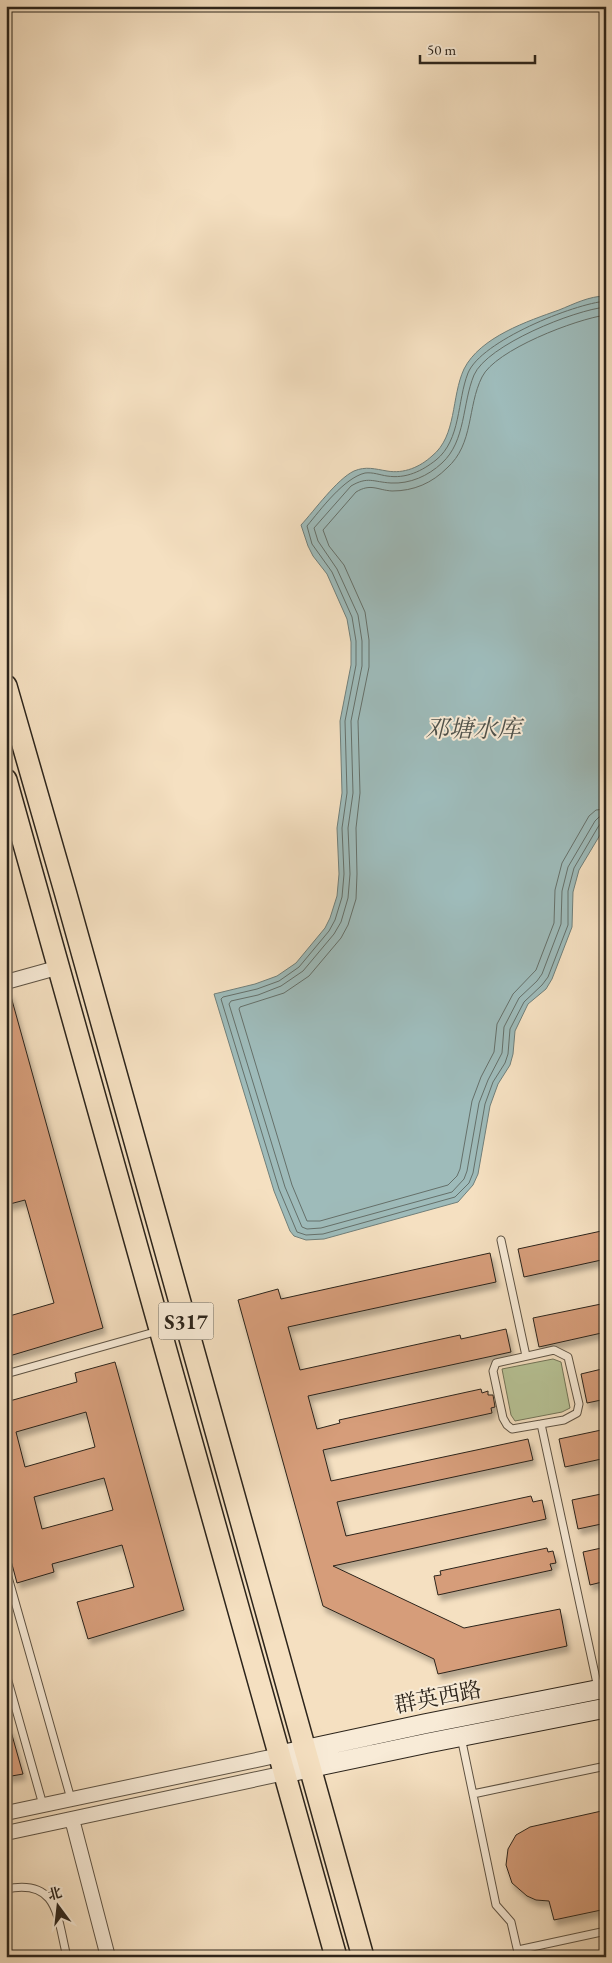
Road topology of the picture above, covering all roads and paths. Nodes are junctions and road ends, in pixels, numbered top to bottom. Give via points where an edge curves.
1 (6, 686) edge
2 (6, 780) edge
3 (60, 967) junction
4 (6, 982) edge
5 (501, 1240) dead end
6 (161, 1330) junction
7 (526, 1356) junction
8 (6, 1374) edge
9 (541, 1424) junction
10 (6, 1570) edge
11 (6, 1674) edge
12 (602, 1689) edge
13 (606, 1708) edge
14 (460, 1736) junction
15 (308, 1759) junction
16 (282, 1764) junction
17 (606, 1766) edge
18 (473, 1794) junction
19 (71, 1799) junction
20 (43, 1805) junction
21 (6, 1813) edge
22 (72, 1819) junction
23 (6, 1833) edge
24 (6, 1889) edge
25 (606, 1931) edge
26 (518, 1953) edge
27 (67, 1957) edge
28 (108, 1957) edge
29 (336, 1957) edge
30 (363, 1957) edge

1 - 15 main road, S317
2 - 3 main road, S317
3 - 4 street
3 - 6 main road, S317
5 - 7 lane
6 - 8 lane
6 - 16 main road, S317
7 - 9 lane via 496,1363 493,1371 503,1418 512,1429
7 - 9 lane via 554,1350 568,1357 579,1404 577,1413 572,1417
9 - 12 lane
10 - 19 lane
11 - 20 lane
12 - 15 main road, 群英西路
13 - 14 main road, 群英西路
14 - 15 main road, 群英西路
14 - 18 lane
15 - 16 main road
15 - 30 main road, S317
16 - 19 street
16 - 22 street
16 - 29 main road, S317
17 - 18 lane
18 - 26 lane via 496,1905 512,1922
19 - 20 street
20 - 21 street
22 - 23 street
22 - 28 street
24 - 27 lane via 33,1887 53,1902
25 - 26 lane

